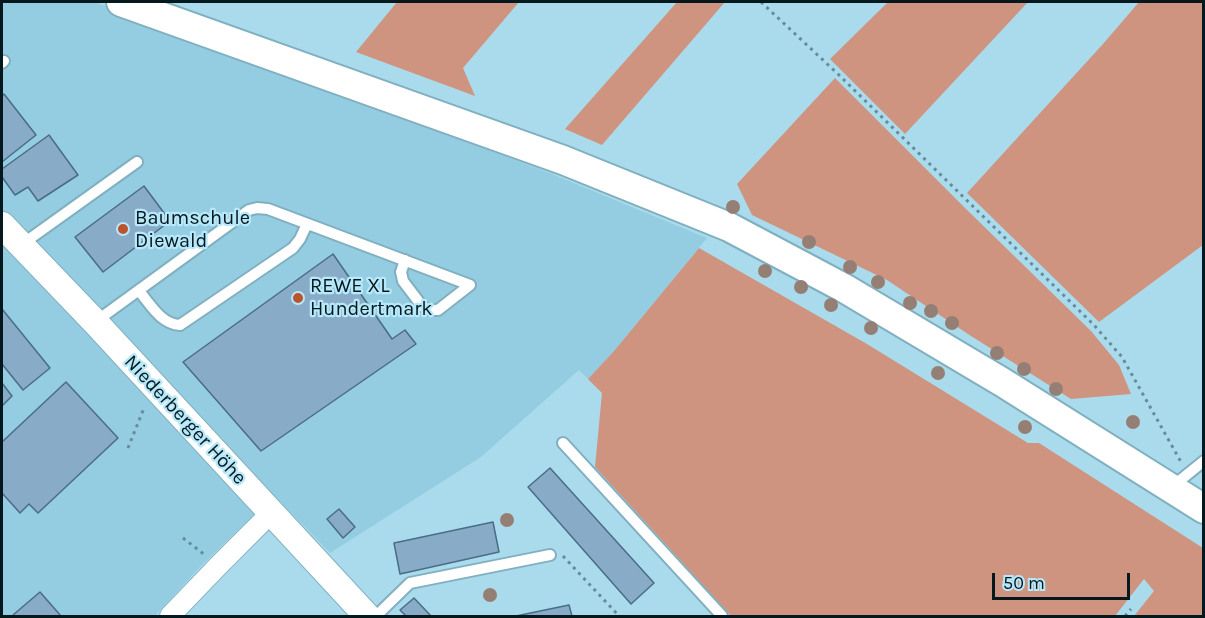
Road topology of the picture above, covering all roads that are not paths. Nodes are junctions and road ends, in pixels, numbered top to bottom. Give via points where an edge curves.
1 (121, 2) edge
2 (137, 162) dead end
3 (307, 224) junction
4 (2, 225) edge
5 (21, 245) junction
6 (405, 261) junction
7 (139, 291) junction
8 (95, 322) junction
9 (563, 443) dead end
10 (1203, 461) edge
11 (1179, 481) junction
12 (1203, 509) edge
13 (271, 513) junction
14 (550, 555) road end
15 (170, 616) edge
16 (367, 616) edge
17 (376, 616) edge
18 (722, 616) edge

1 - 11 main road via 563,160 729,227 844,288
2 - 5 lane
3 - 6 lane
3 - 7 lane via 268,209 249,210
3 - 7 lane via 292,248 180,325 164,321
4 - 5 street, Niederberger Höhe
5 - 8 street, Niederberger Höhe
6 - 6 lane via 448,277 470,285 438,310 429,310 403,282
7 - 8 lane
8 - 13 street, Niederberger Höhe
9 - 18 lane
10 - 11 lane
11 - 12 main road
13 - 15 street
13 - 16 street, Niederberger Höhe
14 - 17 lane via 410,584

